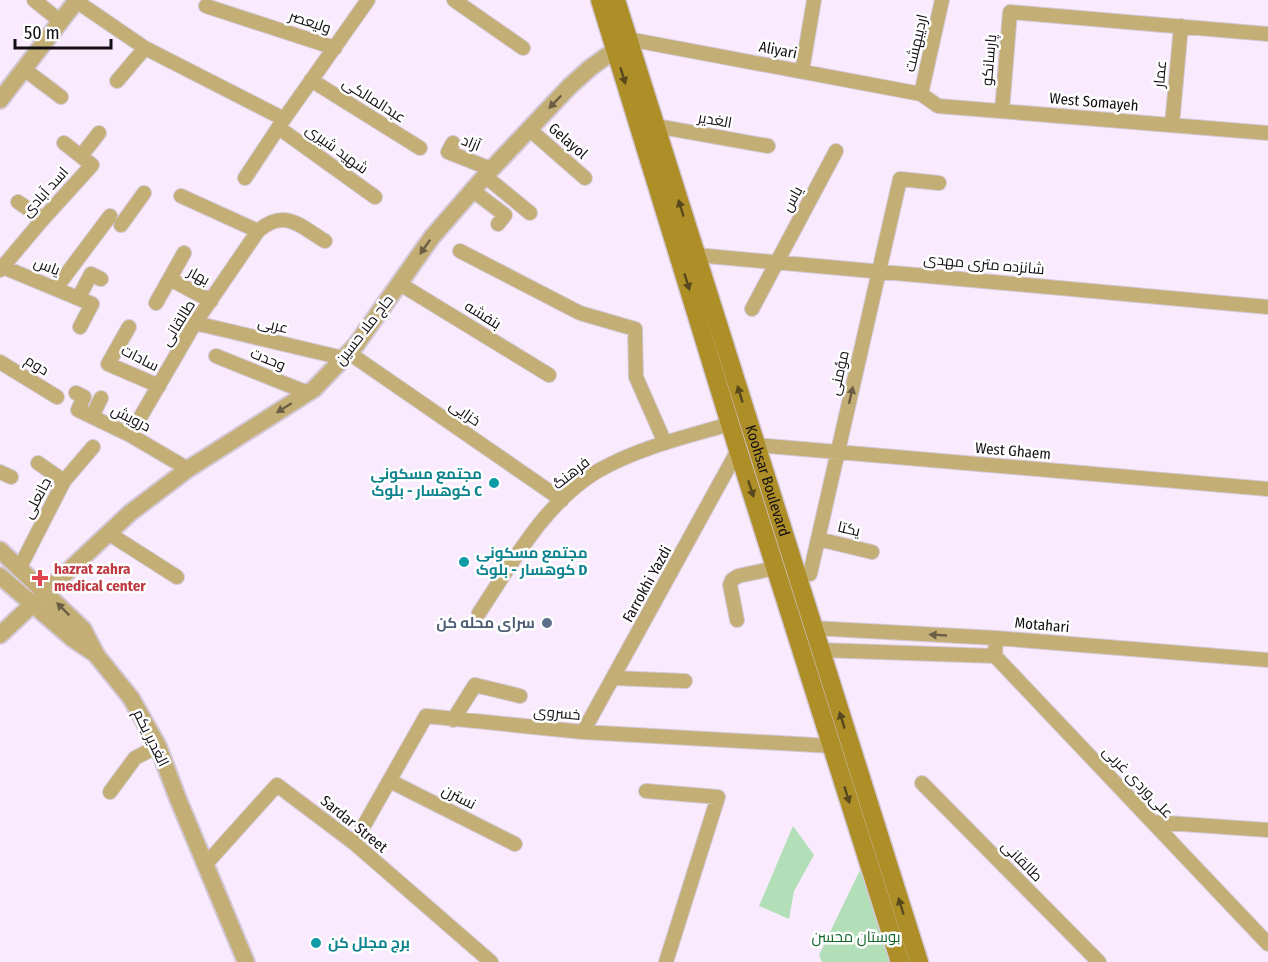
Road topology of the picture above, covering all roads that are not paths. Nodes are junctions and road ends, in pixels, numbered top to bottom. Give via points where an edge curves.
1 (34, 0) edge
2 (368, 0) edge
3 (454, 0) edge
4 (600, 0) edge
5 (616, 0) edge
6 (813, 0) edge
7 (942, 0) edge
8 (76, 1) edge
9 (206, 6) dead end
10 (60, 21) junction
11 (1181, 26) junction
12 (1268, 34) edge
13 (622, 44) junction
14 (146, 48) junction
15 (335, 48) junction
16 (523, 48) dead end
17 (24, 69) junction
18 (802, 71) junction
19 (311, 80) junction
20 (117, 81) dead end
21 (921, 94) junction
22 (61, 98) dead end
23 (0, 100) edge
24 (1002, 111) junction
25 (282, 123) junction
26 (1172, 125) junction
27 (656, 126) junction
28 (529, 129) junction
29 (99, 133) dead end
30 (1268, 134) edge
31 (64, 143) dead end
32 (453, 143) dead end
33 (768, 146) dead end
34 (420, 148) dead end
35 (836, 152) dead end
36 (81, 156) junction
37 (488, 173) junction
38 (245, 178) dead end
39 (585, 178) dead end
40 (939, 183) dead end
41 (472, 190) junction
42 (144, 193) dead end
43 (181, 196) dead end
44 (375, 197) dead end
45 (18, 202) dead end
46 (530, 213) dead end
47 (43, 219) junction
48 (498, 224) dead end
49 (258, 231) junction
50 (325, 241) dead end
51 (460, 251) dead end
52 (184, 253) dead end
53 (696, 255) junction
54 (776, 262) junction
55 (1, 268) edge
56 (879, 271) junction
57 (101, 279) dead end
58 (170, 279) junction
59 (400, 284) junction
60 (56, 288) junction
61 (79, 297) junction
62 (211, 301) junction
63 (156, 303) dead end
64 (1268, 307) edge
65 (752, 309) dead end
66 (195, 323) junction
67 (80, 327) dead end
68 (129, 327) dead end
69 (216, 356) dead end
70 (346, 356) junction
71 (0, 362) edge
72 (549, 375) dead end
73 (159, 386) junction
74 (76, 393) dead end
75 (308, 393) junction
76 (57, 397) dead end
77 (101, 398) dead end
78 (92, 417) junction
79 (730, 424) junction
80 (130, 435) junction
81 (665, 443) junction
82 (93, 447) dead end
83 (747, 448) junction
84 (837, 452) junction
85 (38, 463) dead end
86 (188, 469) junction
87 (64, 481) junction
88 (1268, 489) edge
89 (562, 500) junction
90 (108, 533) junction
91 (818, 539) junction
92 (0, 550) edge
93 (872, 552) dead end
94 (776, 568) junction
95 (18, 569) junction
96 (810, 574) dead end
97 (0, 576) edge
98 (177, 577) dead end
99 (45, 591) junction
100 (32, 604) junction
101 (479, 613) dead end
102 (737, 620) dead end
103 (813, 628) junction
104 (0, 635) edge
105 (996, 638) junction
106 (820, 650) junction
107 (97, 656) junction
108 (995, 656) junction
109 (1268, 660) edge
110 (614, 678) junction
111 (684, 681) dead end
112 (520, 696) dead end
113 (453, 720) junction
114 (583, 732) junction
115 (158, 746) junction
116 (832, 746) junction
117 (390, 781) junction
118 (922, 783) dead end
119 (646, 791) dead end
120 (110, 792) dead end
121 (1153, 822) junction
122 (1268, 830) edge
123 (354, 843) junction
124 (514, 844) dead end
125 (205, 865) junction
126 (1268, 944) edge
127 (246, 962) edge
128 (491, 962) edge
129 (666, 962) edge
130 (900, 962) edge
131 (919, 962) edge
132 (1099, 962) edge

1 - 10 street
2 - 15 street
3 - 16 street
4 - 13 main road, Koohsar Boulevard
5 - 13 main road, Koohsar Boulevard
6 - 18 street
7 - 21 street, اردیبهشت
8 - 10 street
8 - 14 street, شهید شیری
9 - 15 street, ولیعصر
10 - 17 street
11 - 12 street
11 - 24 street, پارسانکو via 1010,12
11 - 26 street, عمار
13 - 18 street, Aliyari
13 - 27 main road, Koohsar Boulevard
13 -> 28 street, حاج ملا حسین via 590,68
13 -> 79 main road, Koohsar Boulevard
14 - 20 street
14 - 25 street, شهید شیری
15 - 19 street
17 - 22 street
17 - 23 street
18 - 21 street, Aliyari
19 - 25 street
19 - 34 street, عبدالمالکی
21 - 24 street, West Somayeh via 938,106
24 - 26 street, West Somayeh
25 - 38 street
25 - 44 street, شهید شیری
26 - 30 street, West Somayeh
27 - 33 street, الغدیر
53 -> 27 main road, Koohsar Boulevard
28 - 37 street, حاج ملا حسین
28 - 39 street, Gelayol
29 - 36 street
31 - 36 street, اسد آبادی
32 - 37 street, آزاد via 448,152
35 - 54 street, یاس
36 - 47 street, اسد آبادی via 92,165
37 - 41 street, حاج ملا حسین
37 - 46 street
40 - 56 street, مؤمنی via 900,179
41 - 48 street via 505,215
41 -> 59 street, حاج ملا حسین via 432,237
42 - 60 street
43 - 49 street
45 - 47 street
47 - 55 street, اسد آبادی
49 - 50 street via 280,218 291,220
49 - 62 street, طالقانی
51 - 81 street via 580,313 634,329 636,377
52 - 58 street
53 - 54 street, شانزده متری مهدی
83 -> 53 main road, Koohsar Boulevard
54 - 56 street, شانزده متری مهدی
54 - 65 street, یاس
55 - 60 street, یاس
56 - 64 street, شانزده متری مهدی
84 -> 56 street, مؤمنی
57 - 61 street via 91,274
58 - 62 street, بهار
58 - 63 street
59 - 70 street, حاج ملا حسین
59 - 72 street, بنفشه
60 - 61 street, یاس
61 - 67 street via 92,304
62 - 66 street, طالقانی
66 - 70 street, عربی
66 - 73 street, طالقانی
68 - 73 street, سادات via 108,364
69 - 75 street, وحدت
70 - 75 street, حاج ملا حسین
70 - 89 street, خزایی
71 - 76 street, دوم
73 - 80 street, طالقانی
74 - 78 street, درویش via 84,397 78,410
75 -> 86 street, حاج ملا حسین
77 - 78 street
78 - 80 street, درویش
79 - 81 street, فرهنگ
79 - 83 main road, Koohsar Boulevard
80 - 86 street, درویش
81 - 89 street, فرهنگ via 595,473
82 - 87 street, جانعلی
83 - 84 street, West Ghaem
83 -> 94 main road, Koohsar Boulevard
83 - 103 main road, Koohsar Boulevard
83 - 110 street, Farrokhi Yazdi
84 - 88 street, West Ghaem
84 - 91 street, مؤمنی
85 - 87 street
86 - 90 street, حاج ملا حسین
87 - 95 street, جانعلی
89 - 101 street, فرهنگ via 535,529
90 - 98 street
90 - 99 street, حاج ملا حسین
91 - 93 street, یکتا
91 - 96 street, مؤمنی
92 - 95 street, الغدیر یکم
94 - 102 street via 732,580
94 - 116 main road, Koohsar Boulevard
95 - 99 street, الغدیر یکم
97 - 100 street
99 - 100 street, حاج ملا حسین
107 -> 99 street, الغدیر یکم via 83,629
100 - 104 street, حاج ملا حسین
100 - 107 street
105 -> 103 street, Motahari
103 - 106 main road, Koohsar Boulevard
105 - 108 street
105 - 109 street, Motahari
106 - 108 street
131 -> 106 main road, Koohsar Boulevard
107 - 115 street, الغدیر یکم via 131,698
108 - 121 street, علی‌وردی غربی
110 - 111 street
110 - 114 street, Farrokhi Yazdi
112 - 113 street via 475,686
113 - 114 street, خسروی
113 - 117 street, خسروی via 426,716
114 - 116 street, خسروی
115 - 120 street via 135,758
115 - 125 street, الغدیر یکم
116 -> 130 main road, Koohsar Boulevard
117 - 123 street, خسروی
117 - 124 street, نسترن
118 - 132 street, طالقانی
119 - 129 street via 718,797
121 - 122 street
121 - 126 street, علی‌وردی غربی
123 - 125 street, Sardar Street via 277,785
123 - 128 street, Sardar Street
125 - 127 street, الغدیر یکم

